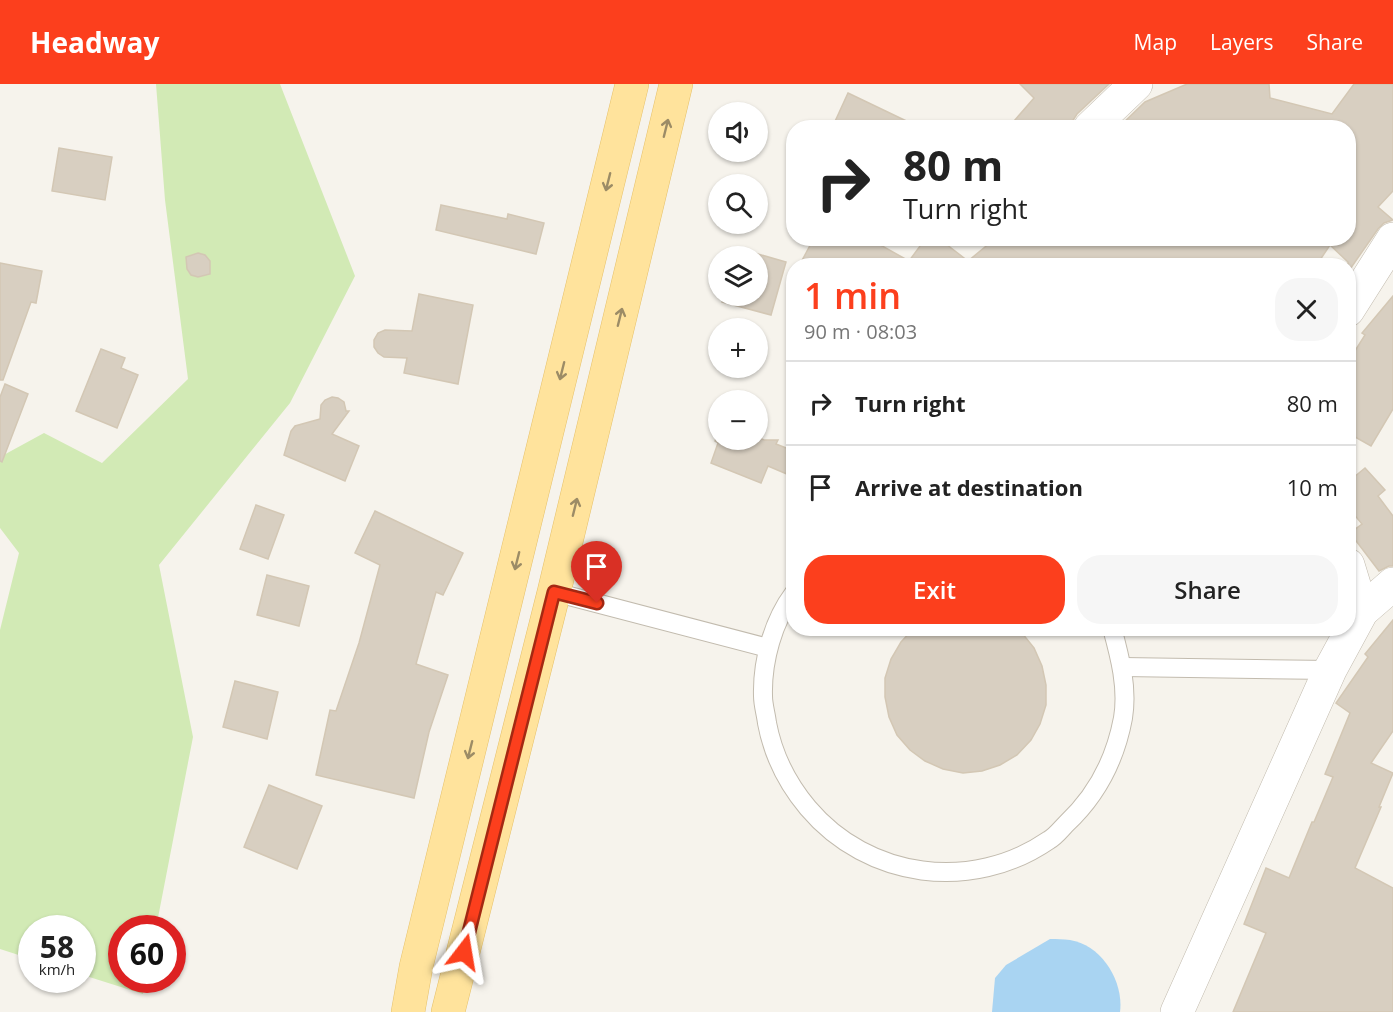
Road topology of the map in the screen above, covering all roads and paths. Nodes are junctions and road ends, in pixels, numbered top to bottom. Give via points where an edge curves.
1 (632, 84) edge
2 (676, 84) edge
3 (1136, 84) edge
4 (1098, 120) edge
5 (1393, 238) edge
6 (1356, 297) edge
7 (1393, 584) edge
8 (1356, 591) edge
9 (554, 592) junction
10 (786, 604) edge
11 (1362, 611) junction
12 (1356, 622) edge
13 (1114, 636) edge
14 (1348, 636) edge
15 (768, 648) junction
16 (1123, 667) junction
17 (1330, 670) junction
18 (416, 967) junction
19 (458, 974) junction
20 (399, 1012) edge
21 (408, 1012) edge
22 (448, 1012) edge
23 (458, 1012) edge
24 (1178, 1012) edge

1 -> 18 main road
9 -> 2 main road
3 - 4 street
5 - 6 street
7 - 11 street
8 - 11 street
9 - 15 lane
9 - 19 main road
10 - 15 lane
11 - 12 street
13 - 16 lane
14 - 17 street
15 - 16 lane via 763,696 766,716 771,744 792,789 823,826 864,854 910,870 940,872 959,873 1007,862 1050,840 1085,806 1110,764 1123,717
16 - 17 lane
17 - 24 street
18 - 20 main road
18 - 21 main road
19 - 22 main road
19 - 23 main road

